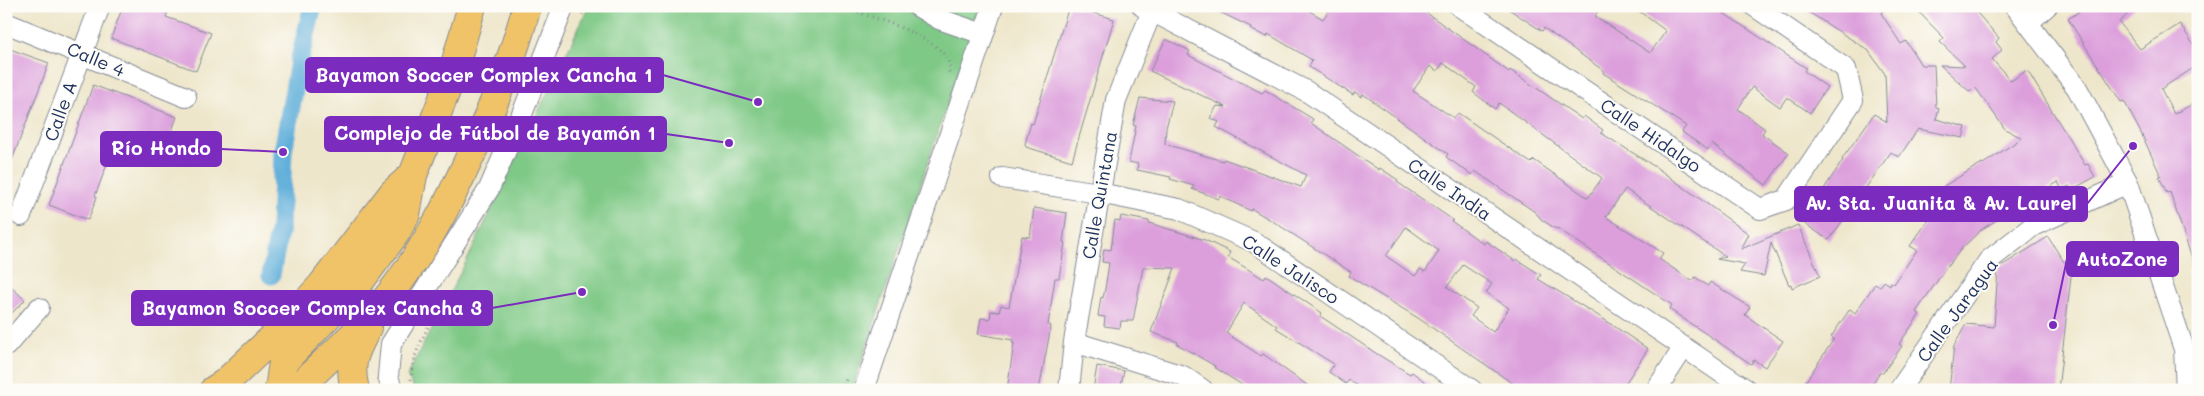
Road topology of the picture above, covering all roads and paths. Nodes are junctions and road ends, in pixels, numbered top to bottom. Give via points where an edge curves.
1 (100, 6) edge
2 (472, 6) edge
3 (527, 6) edge
4 (564, 6) edge
5 (839, 6) edge
6 (993, 6) edge
7 (1459, 6) edge
8 (1754, 6) edge
9 (2015, 6) edge
10 (2047, 6) edge
11 (1149, 8) edge
12 (927, 9) edge
13 (6, 22) edge
14 (2029, 22) junction
15 (983, 34) junction
16 (82, 53) junction
17 (949, 82) dead end
18 (186, 97) dead end
19 (413, 175) junction
20 (1002, 178) dead end
21 (2128, 183) junction
22 (1099, 193) junction
23 (21, 216) dead end
24 (39, 308) dead end
25 (376, 310) junction
26 (1074, 342) junction
27 (6, 346) edge
28 (1684, 347) junction
29 (849, 372) dead end
30 (219, 386) edge
31 (279, 390) edge
32 (296, 390) edge
33 (355, 390) edge
34 (392, 390) edge
35 (842, 390) edge
36 (864, 390) edge
37 (1069, 390) edge
38 (1202, 390) edge
39 (1472, 390) edge
40 (1656, 390) edge
41 (1747, 390) edge
42 (1899, 390) edge
43 (2186, 390) edge

1 - 16 street, Calle A
2 - 19 highway via 451,78
3 - 25 highway via 488,119 453,196 428,240
4 - 34 street via 490,189 391,344 388,376
5 - 17 path via 929,41 939,48 949,63
6 - 15 street
7 - 8 street, Calle Hidalgo via 1760,208 1786,200 1853,100 1846,69
9 - 14 street
10 - 14 street
11 - 22 street, Calle Quintana via 1116,100
11 - 28 street, Calle India via 1306,91
12 - 15 street via 939,19
13 - 16 street, Calle 4
14 - 21 street via 2077,88
15 - 36 street
16 - 18 street, Calle 4
16 - 23 street, Calle A
19 - 30 highway via 393,193 350,250 282,329
19 - 31 highway via 406,214 395,234 355,288 283,362
20 - 22 street, Calle Jalisco
21 - 42 street, Calle Jaragua via 2033,226 1989,260
21 - 43 street via 2184,349
22 - 26 street, Calle Quintana
22 - 39 street, Calle Jalisco via 1179,209 1254,242
24 - 27 street
25 - 32 highway
25 - 33 highway via 355,350 352,378
26 - 37 street, Calle Quintana
26 - 38 street via 1183,376
28 - 40 street
28 - 41 street, Calle India
29 - 35 path

